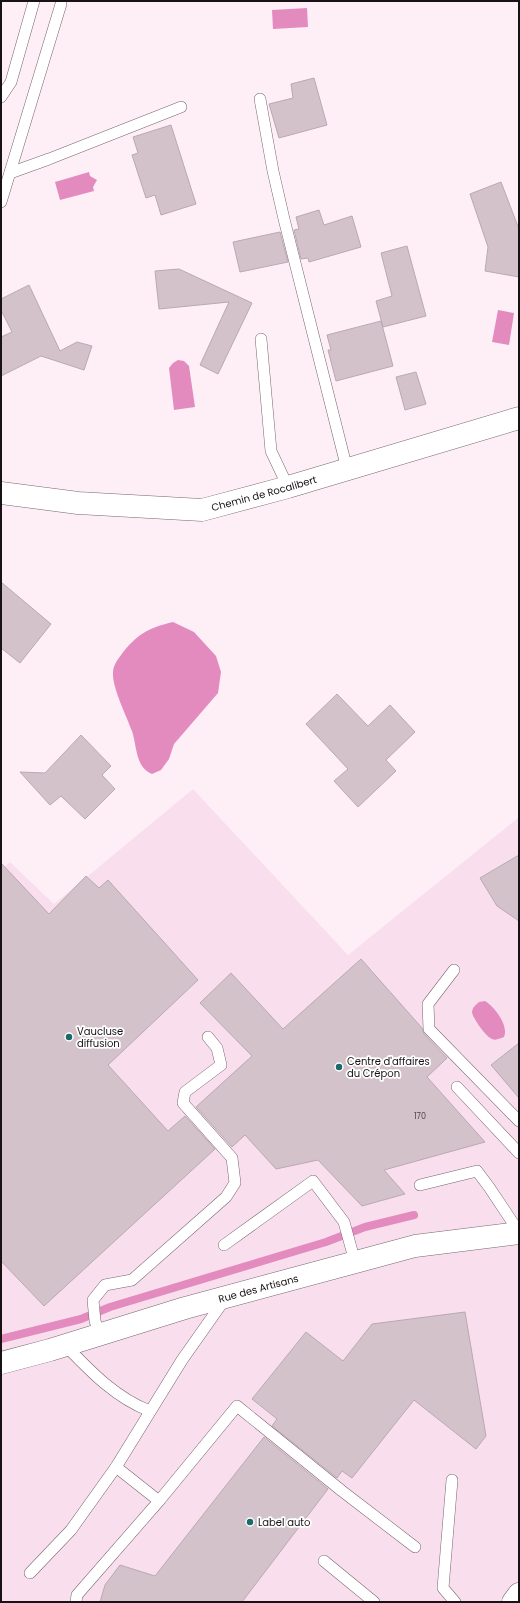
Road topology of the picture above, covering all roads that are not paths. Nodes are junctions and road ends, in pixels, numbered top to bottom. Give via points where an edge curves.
1 (34, 1) edge
2 (61, 4) dead end
3 (1, 97) edge
4 (260, 99) dead end
5 (181, 107) dead end
6 (10, 173) junction
7 (1, 202) edge
8 (261, 339) dead end
9 (519, 418) edge
10 (347, 469) junction
11 (288, 487) junction
12 (1, 493) edge
13 (454, 970) dead end
14 (208, 1037) dead end
15 (457, 1088) dead end
16 (519, 1121) edge
17 (519, 1153) edge
18 (420, 1185) dead end
19 (519, 1232) edge
20 (224, 1245) dead end
21 (355, 1262) junction
22 (226, 1297) junction
23 (100, 1335) junction
24 (66, 1346) junction
25 (1, 1364) edge
26 (150, 1411) junction
27 (116, 1468) junction
28 (452, 1480) dead end
29 (159, 1501) junction
30 (415, 1547) dead end
31 (324, 1561) dead end
32 (30, 1573) dead end
33 (519, 1594) edge
34 (76, 1602) edge
35 (374, 1602) edge
36 (455, 1602) edge
37 (513, 1602) edge

1 - 3 lane via 12,82
2 - 6 lane
4 - 10 lane via 284,219
5 - 6 lane
6 - 7 lane
8 - 11 lane via 271,451
9 - 10 street, Chemin de Rocalibert
10 - 11 street, Chemin de Rocalibert
11 - 12 street, Chemin de Rocalibert via 202,510 78,503
13 - 16 lane via 428,1004 429,1028
14 - 23 lane via 217,1048 221,1065 186,1092 183,1103 232,1158 235,1183 226,1198 132,1280 105,1285 93,1300 95,1321
15 - 17 lane
18 - 19 lane via 477,1171
19 - 21 street, Rue des Artisans via 415,1246
20 - 21 lane via 313,1181 344,1222
21 - 22 street, Rue des Artisans
22 - 23 street, Rue des Artisans
22 - 26 lane
23 - 24 street, Rue des Artisans
24 - 25 street, Rue des Artisans
24 - 26 lane via 119,1396
26 - 27 lane
27 - 29 lane
27 - 32 lane via 71,1530
28 - 36 lane via 443,1588
29 - 30 lane via 237,1406
29 - 34 lane via 77,1595
31 - 35 lane
33 - 37 street

